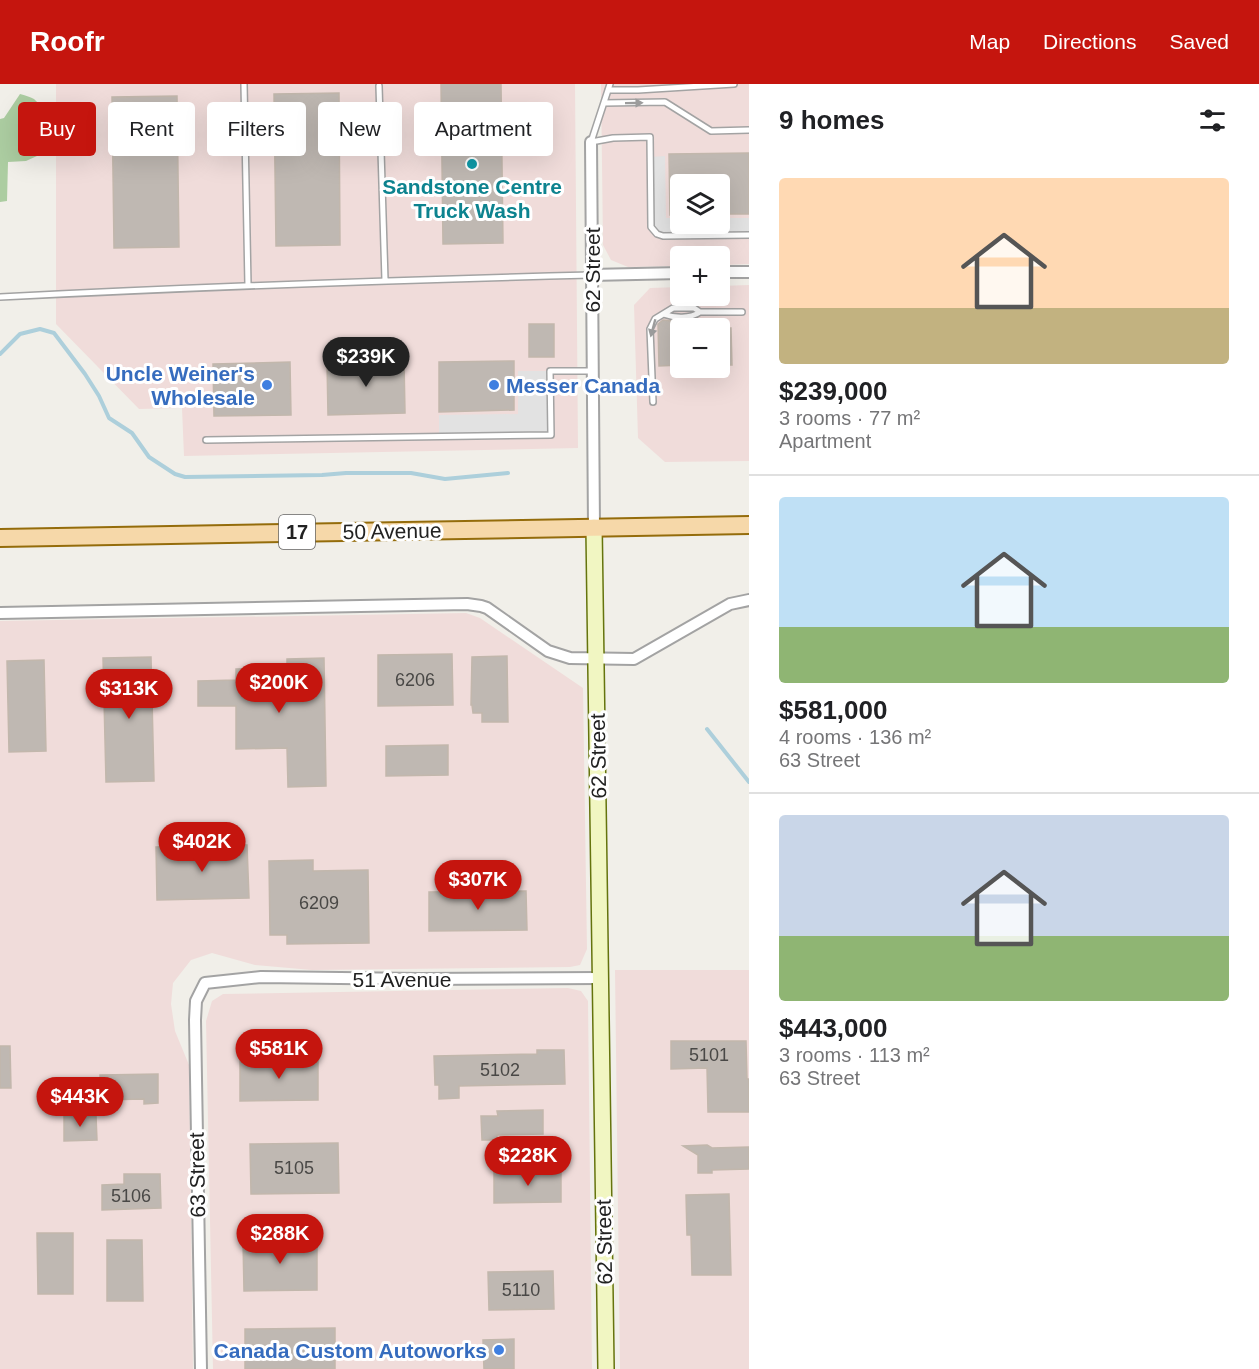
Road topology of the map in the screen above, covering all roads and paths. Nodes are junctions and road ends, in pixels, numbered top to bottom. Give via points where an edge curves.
1 (244, 84) edge
2 (734, 84) edge
3 (379, 86) dead end
4 (609, 87) edge
5 (604, 103) junction
6 (749, 130) edge
7 (591, 142) junction
8 (749, 235) edge
9 (730, 272) edge
10 (749, 272) edge
11 (670, 273) edge
12 (591, 275) junction
13 (385, 280) junction
14 (248, 285) junction
15 (0, 297) edge
16 (742, 312) dead end
17 (592, 370) junction
18 (653, 402) dead end
19 (206, 440) dead end
20 (749, 525) edge
21 (594, 527) junction
22 (0, 538) edge
23 (749, 600) edge
24 (0, 613) edge
25 (596, 659) junction
26 (600, 978) junction
27 (204, 983) joint
28 (201, 1369) edge
29 (606, 1369) edge

1 - 14 lane
2 - 4 lane
3 - 13 lane
4 - 5 lane
5 -> 6 lane via 665,102 711,131
5 - 7 lane
7 - 8 lane via 650,137 651,227 657,234
7 - 12 street, 62 Street
9 - 10 street
11 - 12 street
12 - 13 lane
12 - 17 street, 62 Street
13 - 14 lane
14 - 15 lane
16 -> 18 lane via 673,308 655,319 650,330
17 - 19 lane via 550,371 551,435
17 - 21 street, 62 Street
20 - 21 main road, 50 Avenue / 17
21 - 22 main road, 50 Avenue / 17
21 - 25 main road, 62 Street
23 - 25 street via 730,604 634,660
24 - 25 street via 467,604 487,608 548,651 570,658
25 - 26 main road, 62 Street
26 - 27 street, 51 Avenue via 261,977
26 - 29 main road, 62 Street
27 - 28 street, 63 Street via 196,1001 195,1020

